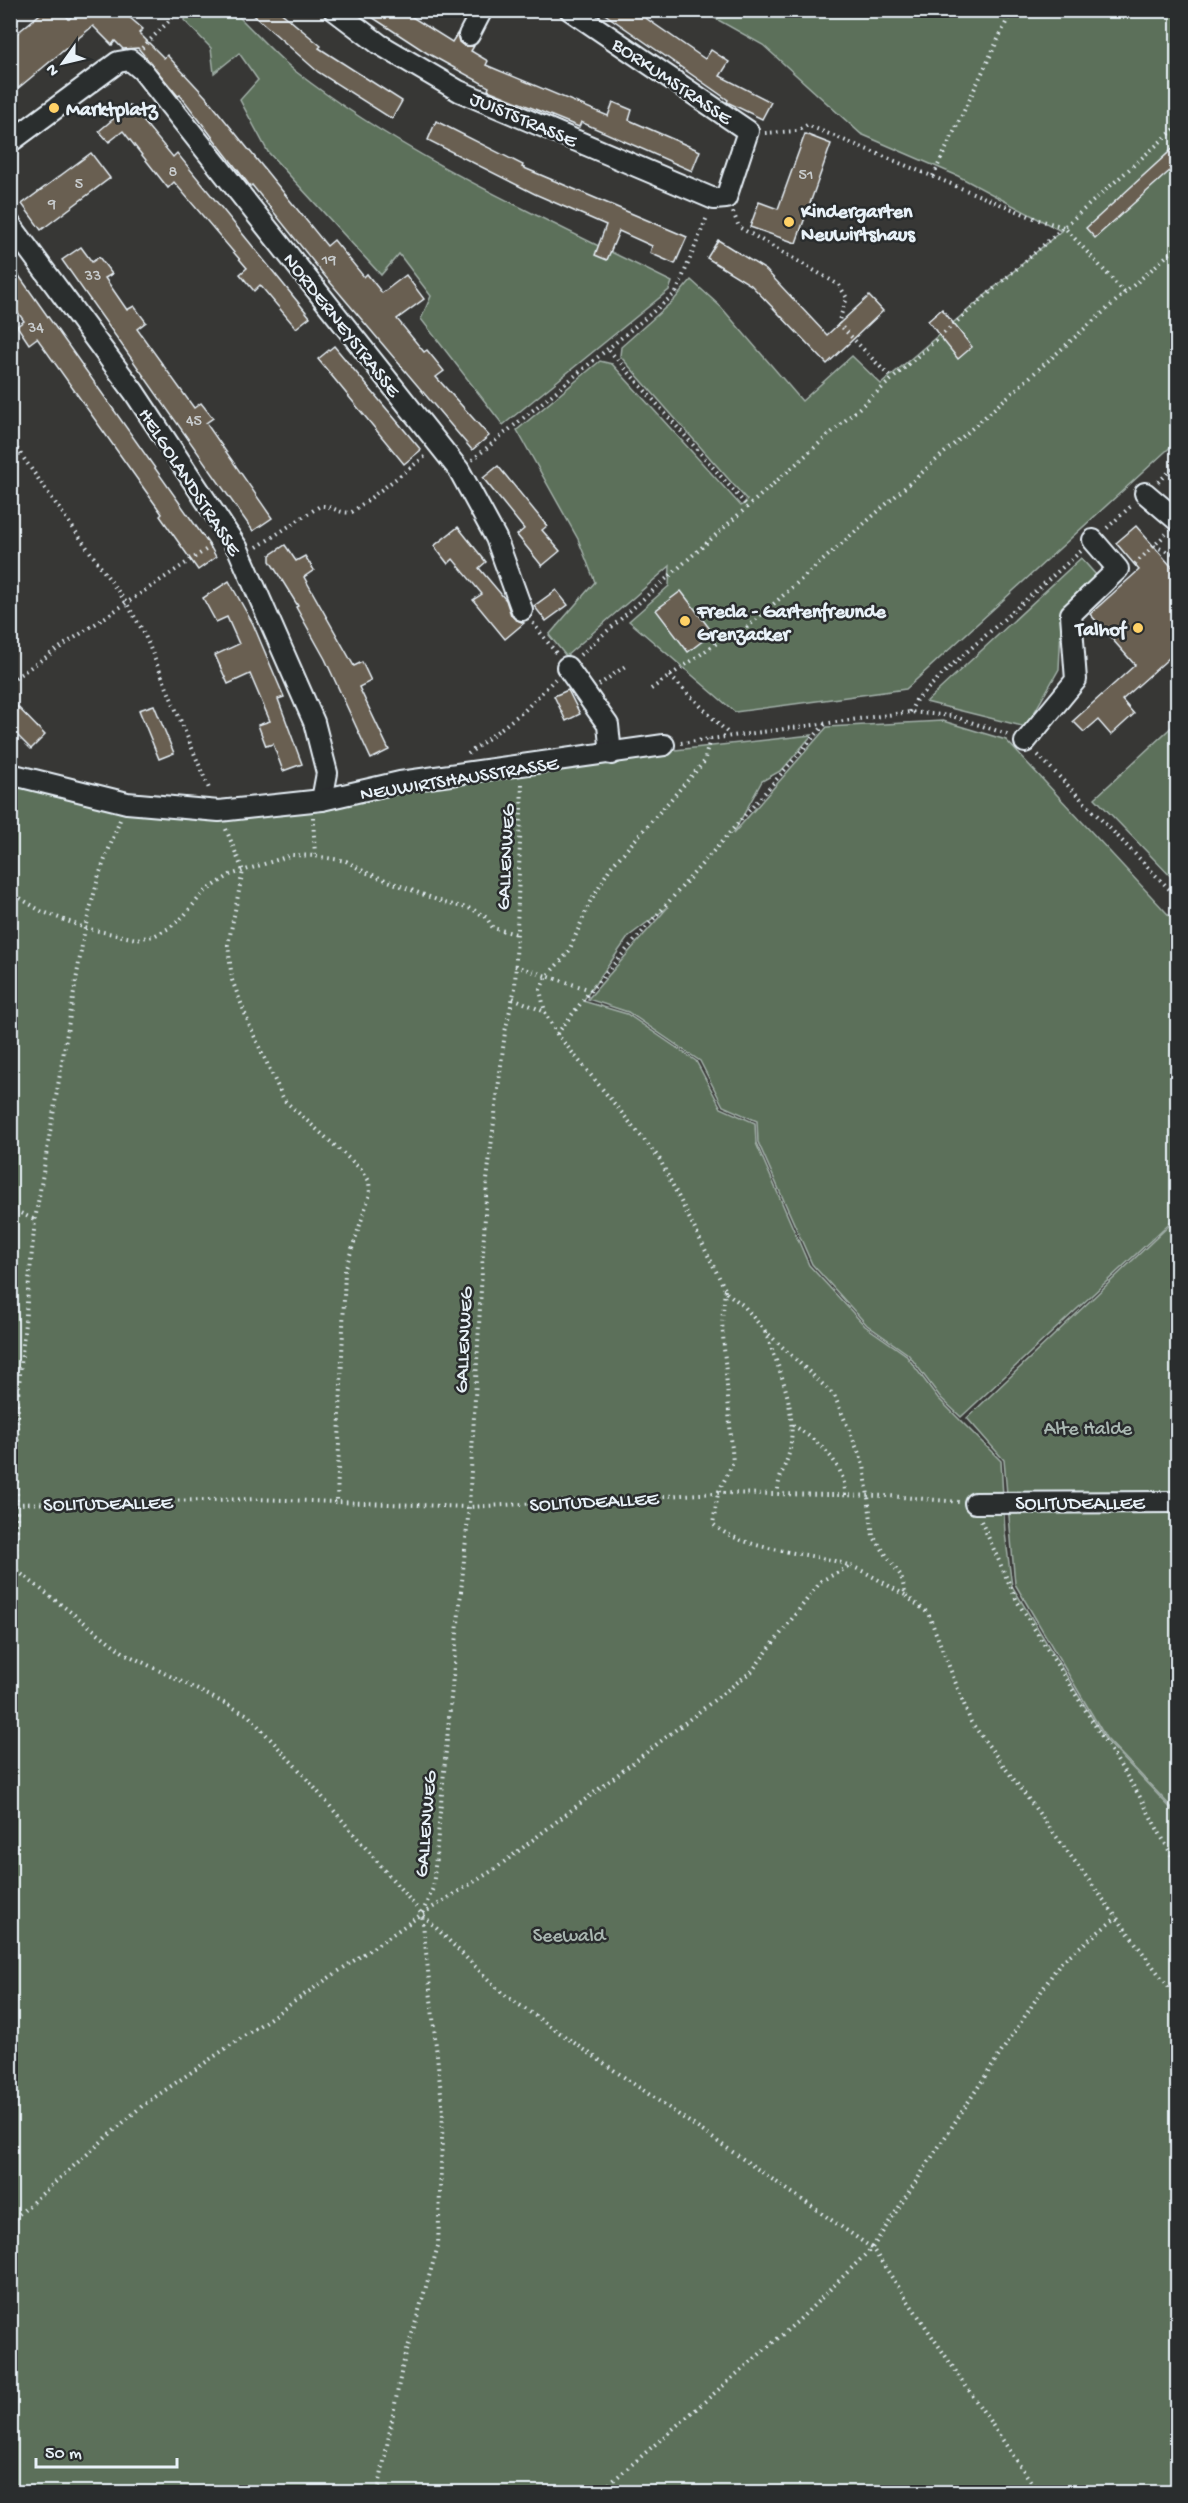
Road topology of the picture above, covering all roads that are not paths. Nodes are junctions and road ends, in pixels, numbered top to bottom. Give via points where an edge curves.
1 (334, 10) edge
2 (482, 10) edge
3 (570, 10) edge
4 (469, 35) dead end
5 (10, 142) edge
6 (720, 198) joint
7 (10, 224) edge
8 (1145, 493) road end
9 (1174, 526) edge
10 (1093, 540) road end
11 (522, 610) road end
12 (567, 667) road end
13 (1025, 742) road end
14 (664, 745) road end
15 (611, 754) junction
16 (10, 774) edge
17 (317, 800) junction
18 (1178, 1502) edge
19 (975, 1503) road end

1 - 6 street, JUISTSTRASSE via 379,44 459,91
2 - 4 street
3 - 6 street, BORKUMSTRASSE via 756,132
5 - 11 street, NORDERNEYSTRASSE via 118,62 130,60 151,81 459,470 496,538
7 - 17 street, HELGOLANDSTRASSE via 134,392 242,557 314,722 327,773
8 - 9 street
10 - 13 street via 1118,569 1071,614 1076,680
12 - 15 street via 608,726
14 - 15 street, NEUWIRTSHAUSSTRASSE
15 - 17 street, NEUWIRTSHAUSSTRASSE via 400,782
16 - 17 street, NEUWIRTSHAUSSTRASSE via 127,803 219,812
18 - 19 street, SOLITUDEALLEE

